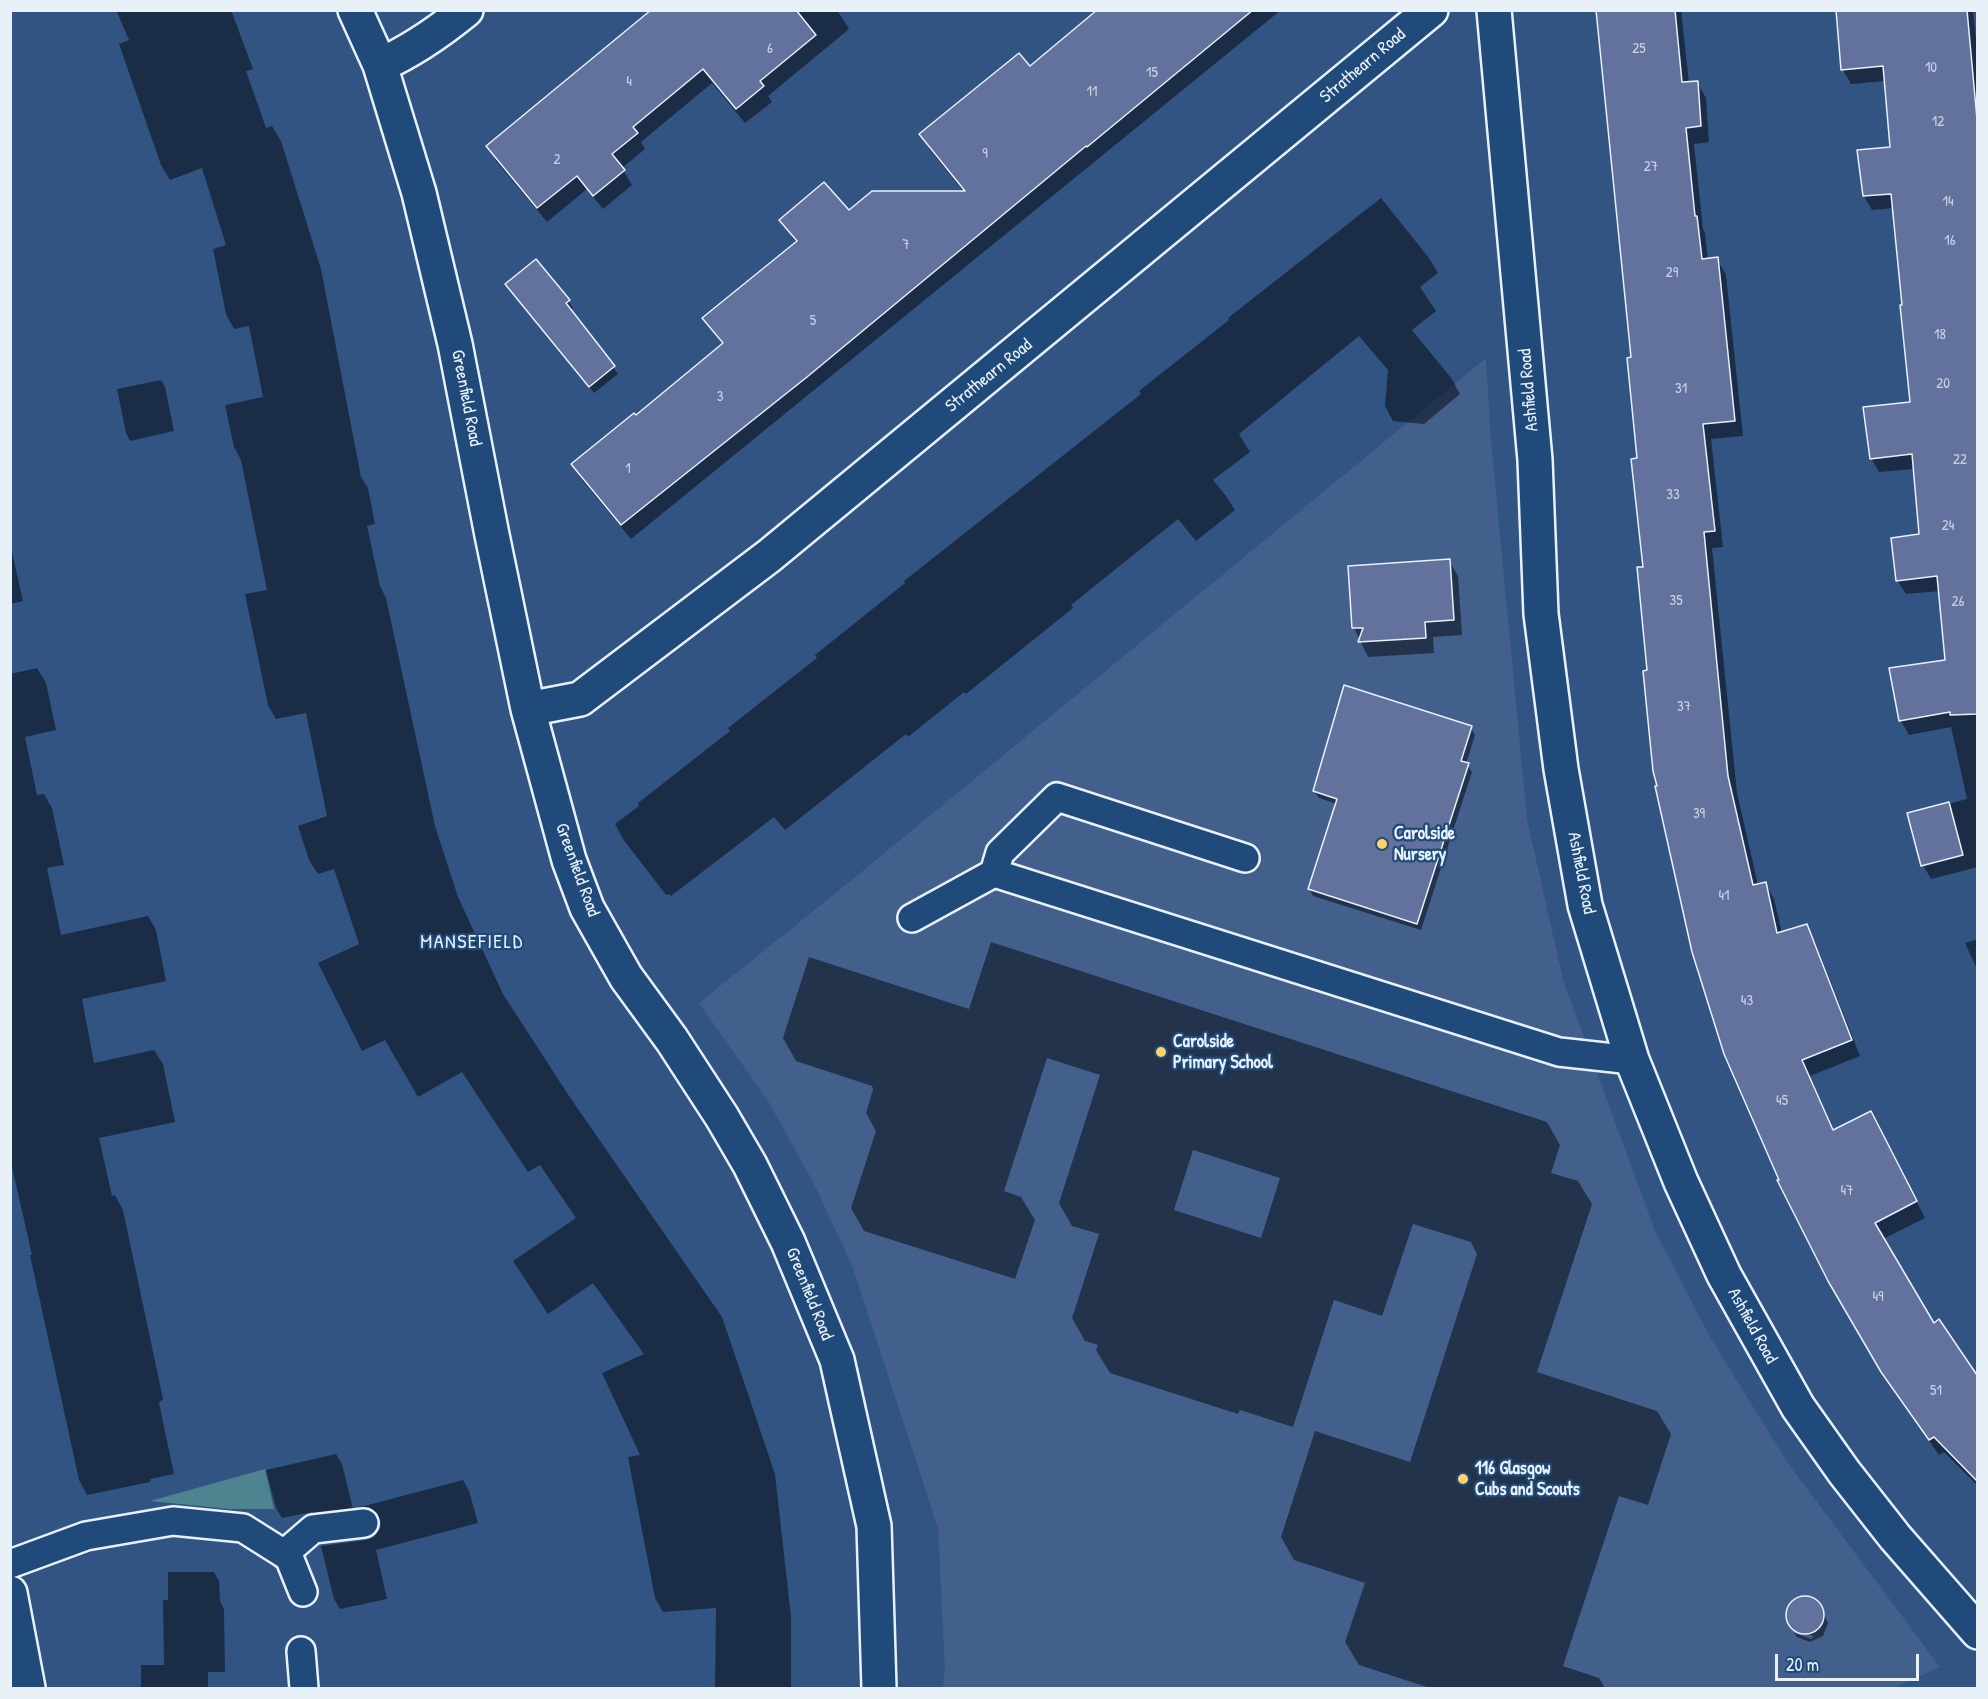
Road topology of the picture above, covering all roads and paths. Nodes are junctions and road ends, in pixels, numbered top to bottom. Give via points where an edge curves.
1 (355, 10) edge
2 (466, 10) edge
3 (1431, 10) edge
4 (1494, 10) edge
5 (380, 65) junction
6 (528, 709) junction
7 (1245, 858) dead end
8 (994, 873) junction
9 (912, 918) dead end
10 (1632, 1060) junction
11 (364, 1523) dead end
12 (284, 1554) junction
13 (10, 1563) edge
14 (303, 1592) dead end
15 (10, 1593) edge
16 (1977, 1632) edge
17 (301, 1651) dead end
18 (28, 1689) edge
19 (304, 1689) edge
20 (879, 1689) edge

1 - 5 street, Greenfield Road
2 - 5 street via 404,55
3 - 6 street, Strathearn Road via 769,556 580,699
4 - 10 street, Ashfield Road via 1535,460 1541,614 1561,769 1585,905
5 - 6 street, Greenfield Road via 419,193 455,344
6 - 20 street, Greenfield Road via 569,860 587,908 627,977 710,1098 750,1165 788,1242 837,1360 874,1526
7 - 8 lane via 1058,797 1000,853
8 - 9 lane
8 - 10 lane via 1559,1052
10 - 16 street, Ashfield Road via 1724,1275 1798,1407 1895,1537
11 - 12 lane via 313,1529
12 - 13 lane via 243,1528 173,1521 86,1536
12 - 14 lane via 289,1557
15 - 18 street
17 - 19 lane

